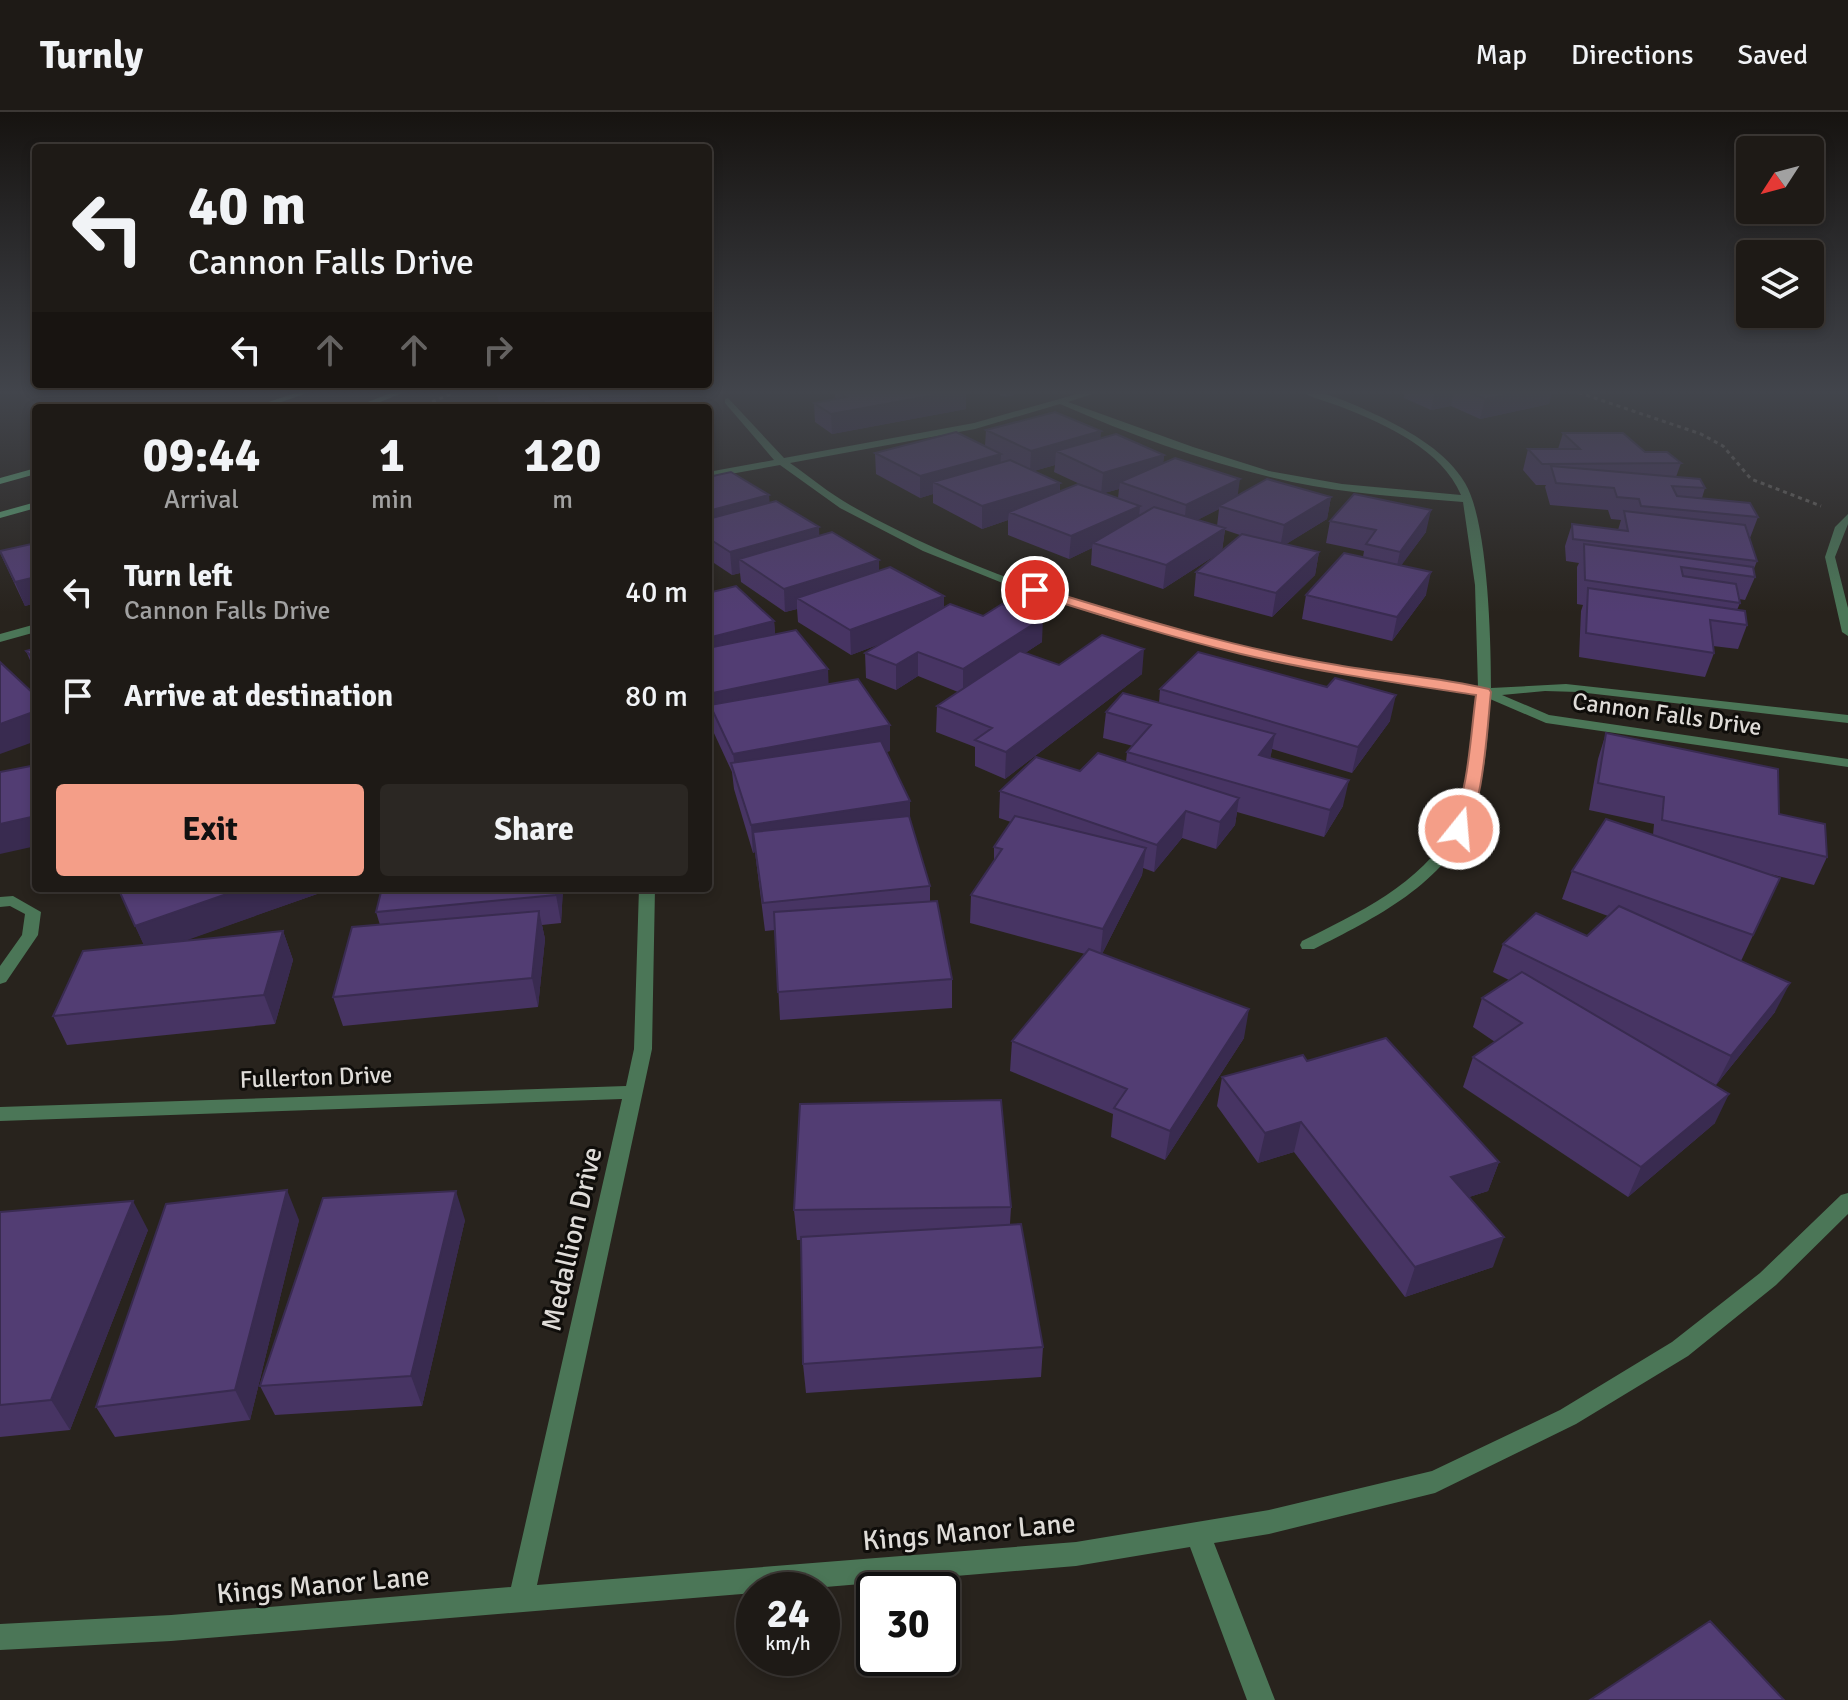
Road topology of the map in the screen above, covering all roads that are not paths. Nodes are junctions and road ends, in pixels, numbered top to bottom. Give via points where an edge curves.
1 (771, 464) edge
2 (786, 464) edge
3 (1236, 464) edge
4 (1442, 464) edge
5 (32, 472) edge
6 (712, 474) edge
7 (0, 481) edge
8 (1469, 499) junction
9 (32, 506) edge
10 (0, 515) edge
11 (1848, 517) edge
12 (32, 629) edge
13 (1848, 632) edge
14 (0, 638) edge
15 (1484, 692) junction
16 (1848, 719) edge
17 (1848, 763) edge
18 (647, 892) edge
19 (0, 902) edge
20 (1308, 945) dead end
21 (0, 978) edge
22 (633, 1092) junction
23 (0, 1114) edge
24 (1848, 1201) edge
25 (1198, 1534) junction
26 (521, 1599) junction
27 (0, 1637) edge
28 (1261, 1700) edge

1 - 6 street
2 - 15 street, Cannon Falls Drive via 882,527 1062,599 1296,662
3 - 8 street via 1383,493
4 - 8 street
5 - 7 main road
8 - 15 street
9 - 10 main road
11 - 13 street via 1830,557
12 - 14 street
15 - 16 street, Cannon Falls Drive via 1553,687
15 - 17 street, Cannon Falls Drive via 1546,719
15 - 20 street via 1467,811 1447,847 1393,898
18 - 22 street, Medallion Drive via 643,1049
19 - 21 street via 13,901 33,912 30,935
22 - 23 street, Fullerton Drive
22 - 26 street, Medallion Drive
24 - 25 street, Kings Manor Lane via 1768,1279 1680,1349 1568,1417 1435,1482
25 - 26 street, Kings Manor Lane via 1076,1554
25 - 28 street
26 - 27 street, Kings Manor Lane

